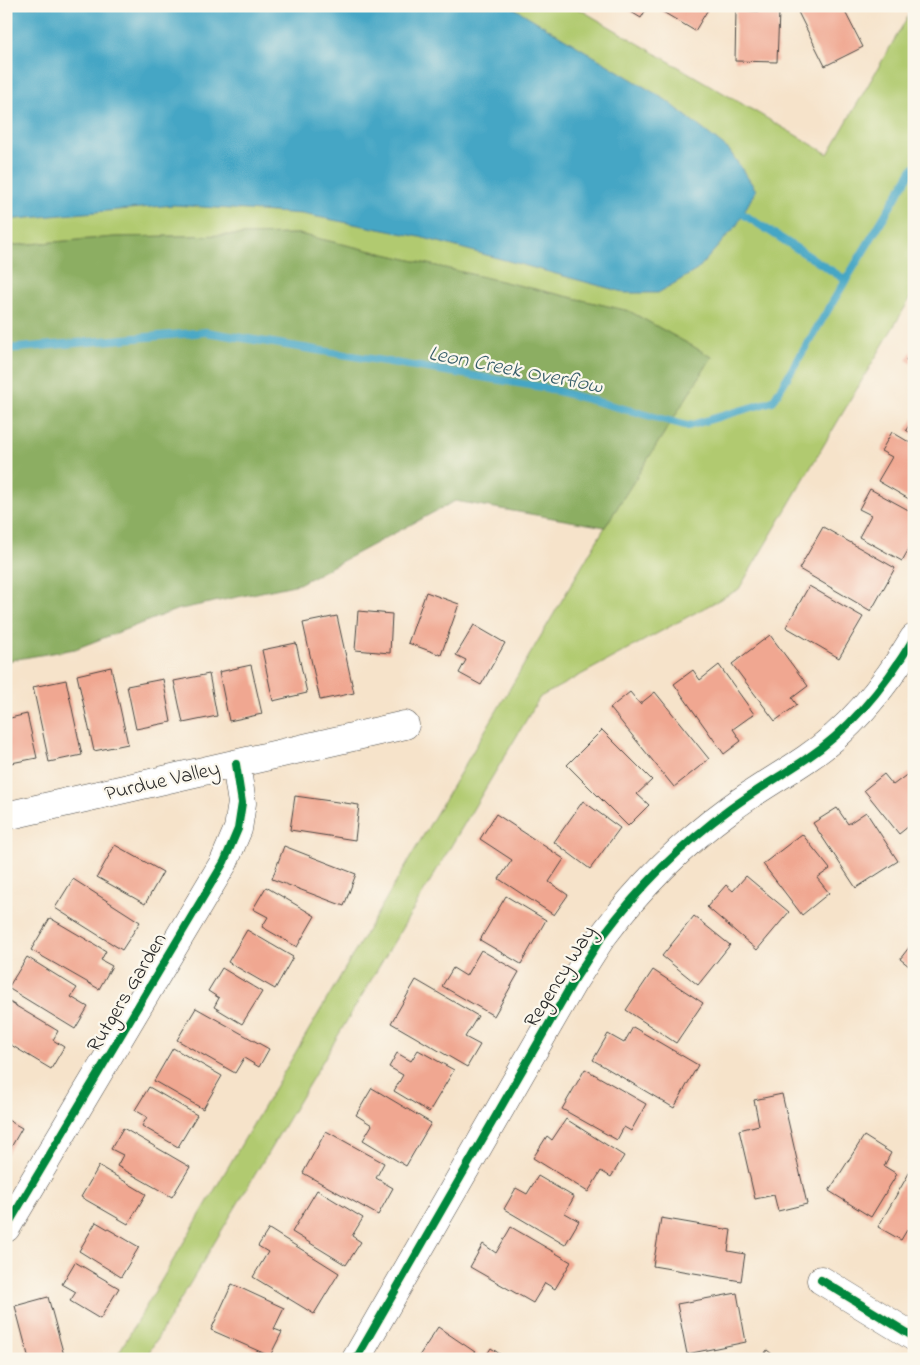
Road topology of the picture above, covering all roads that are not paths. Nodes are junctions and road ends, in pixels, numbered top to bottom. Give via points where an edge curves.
1 (914, 638) edge
2 (405, 725) dead end
3 (236, 764) junction
4 (6, 816) edge
5 (6, 1228) edge
6 (821, 1280) dead end
7 (914, 1337) edge
8 (356, 1359) edge

1 - 8 street, Regency Way via 862,710 836,736 730,809 683,847 640,890 602,937
2 - 3 street, Purdue Valley
3 - 4 street, Purdue Valley
3 - 5 street, Rutgers Garden via 242,803 238,830 224,862
6 - 7 street

